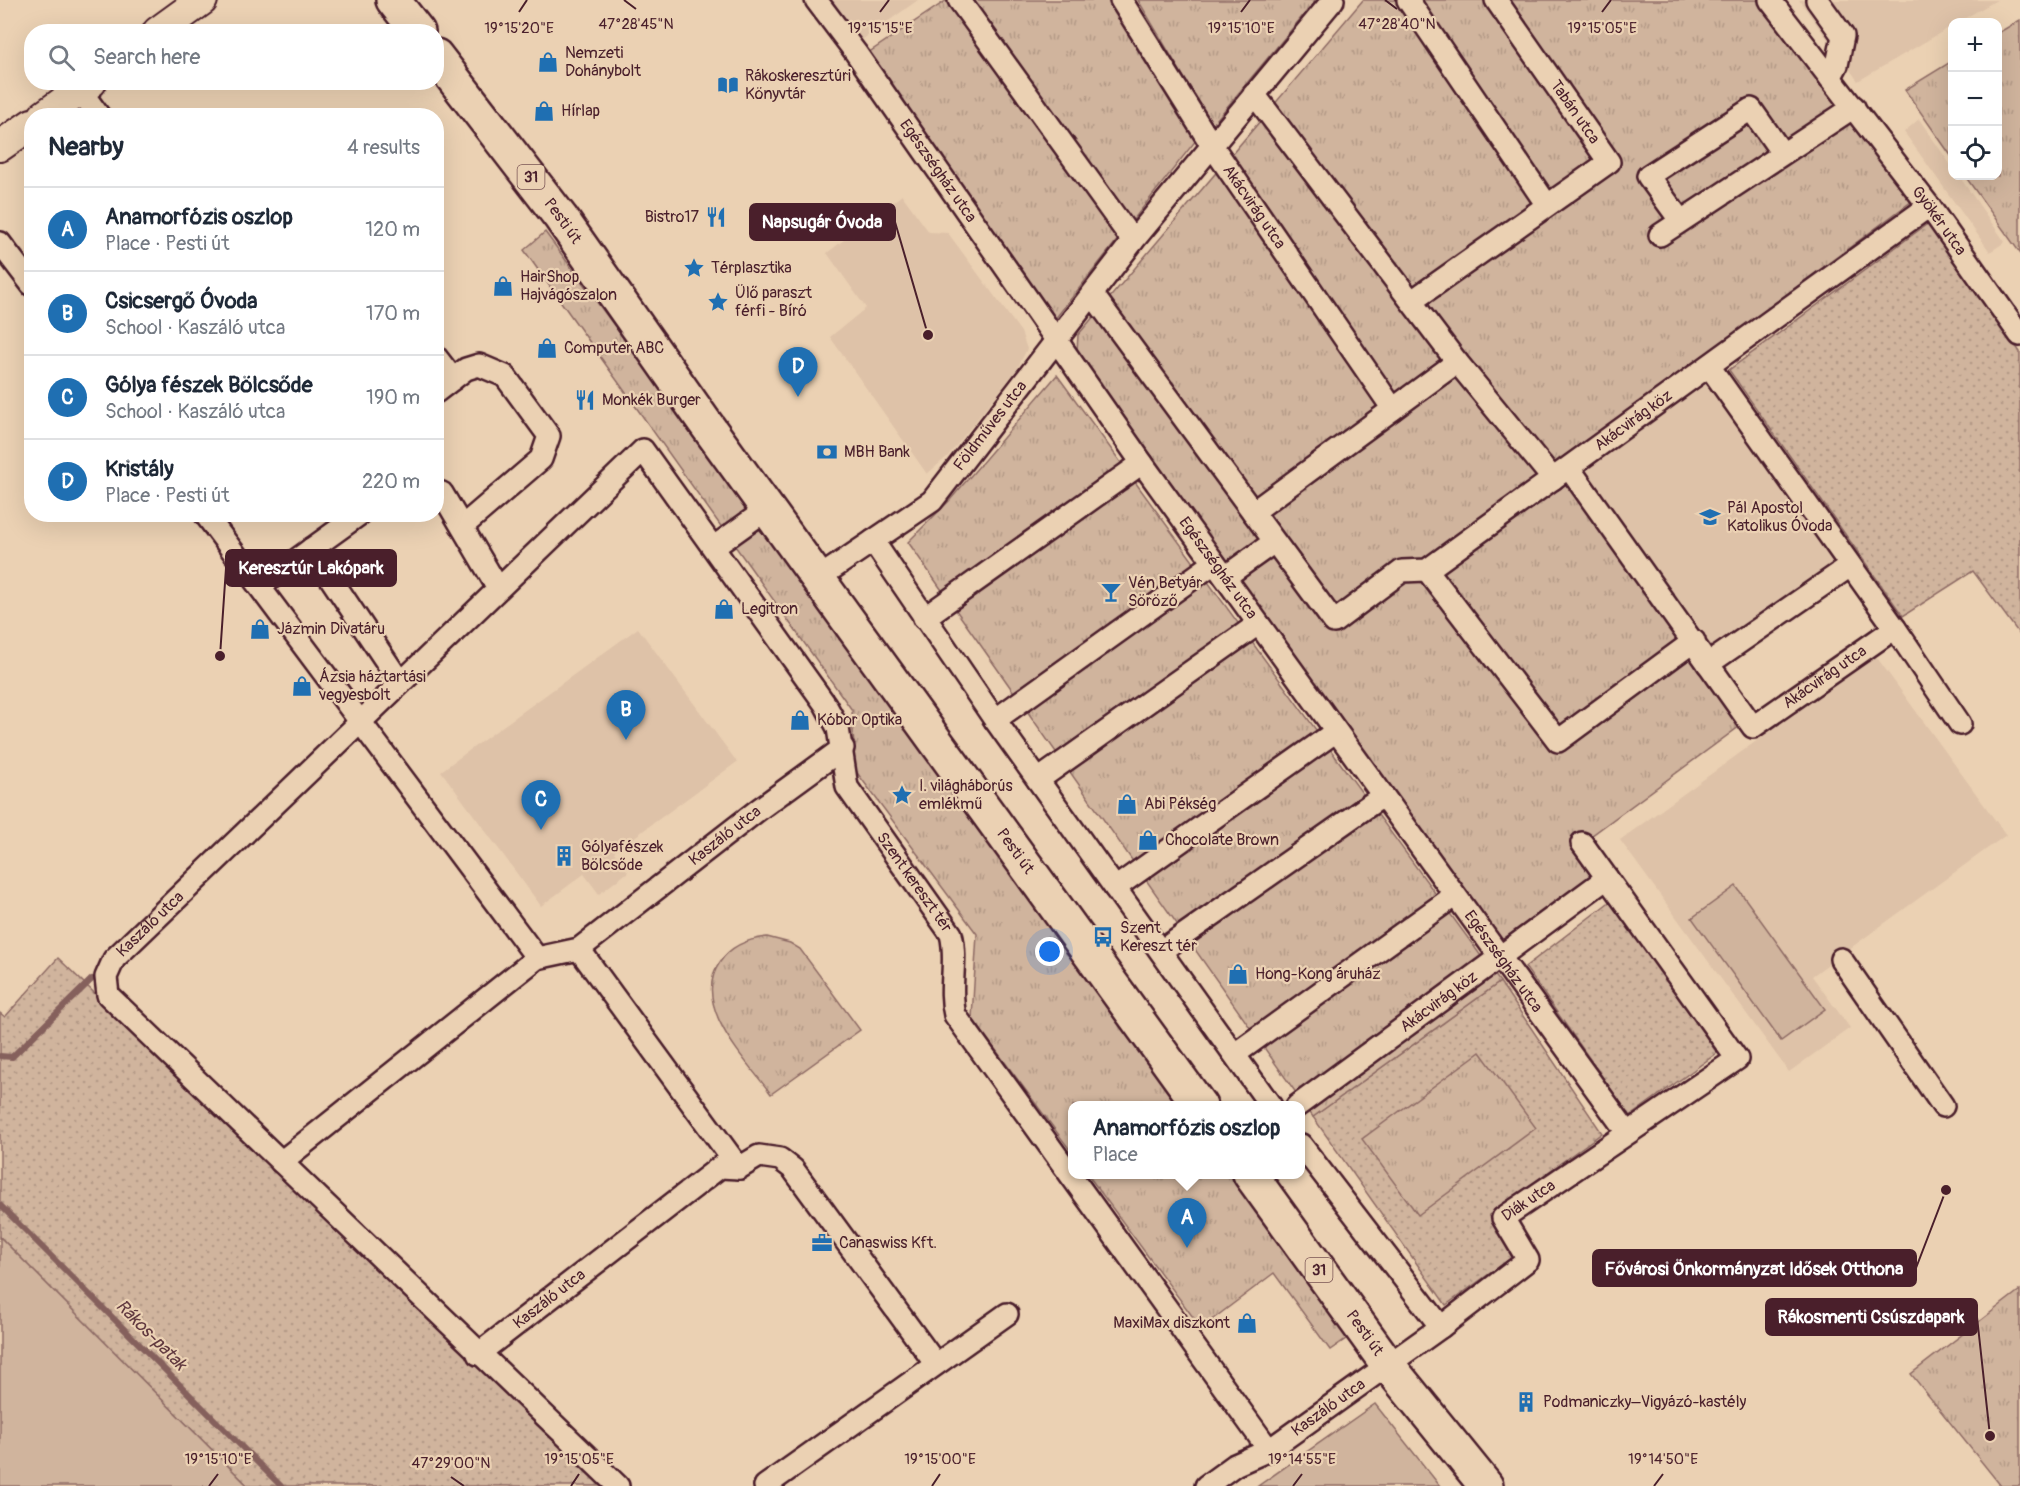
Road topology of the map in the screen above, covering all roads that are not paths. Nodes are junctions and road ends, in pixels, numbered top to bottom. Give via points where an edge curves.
1 (202, 0) edge
2 (393, 0) edge
3 (816, 0) edge
4 (959, 0) edge
5 (1121, 0) edge
6 (1333, 0) edge
7 (1408, 0) edge
8 (1496, 0) edge
9 (1770, 0) edge
10 (1818, 0) edge
11 (169, 24) edge
12 (412, 24) edge
13 (444, 66) edge
14 (1830, 78) junction
15 (80, 90) edge
16 (88, 90) edge
17 (1254, 94) junction
18 (1854, 107) junction
19 (55, 108) edge
20 (96, 108) edge
21 (24, 130) edge
22 (1211, 144) junction
23 (0, 146) edge
24 (1782, 153) junction
25 (1546, 205) junction
26 (1929, 206) junction
27 (1680, 220) junction
28 (1660, 235) dead end
29 (1133, 241) junction
30 (0, 243) edge
31 (24, 274) edge
32 (1093, 295) junction
33 (1412, 301) junction
34 (2020, 335) edge
35 (1057, 342) junction
36 (1457, 362) junction
37 (1708, 366) junction
38 (445, 385) edge
39 (1393, 409) junction
40 (1142, 463) junction
41 (1561, 473) junction
42 (444, 496) edge
43 (767, 509) junction
44 (1253, 512) junction
45 (211, 522) edge
46 (349, 522) edge
47 (463, 526) junction
48 (873, 541) junction
49 (1274, 542) junction
50 (714, 548) junction
51 (311, 549) junction
52 (1850, 566) junction
53 (1220, 570) junction
54 (1427, 570) junction
55 (817, 579) junction
56 (260, 586) junction
57 (498, 588) junction
58 (924, 618) junction
59 (1258, 624) junction
60 (1895, 628) junction
61 (1694, 642) junction
62 (1708, 664) junction
63 (400, 682) junction
64 (995, 720) junction
65 (360, 721) junction
66 (1960, 724) dead end
67 (1335, 732) junction
68 (843, 748) junction
69 (1038, 780) junction
70 (1381, 796) junction
71 (1582, 843) dead end
72 (1607, 878) junction
73 (1116, 888) junction
74 (1454, 896) junction
75 (579, 949) junction
76 (1161, 951) junction
77 (1499, 957) junction
78 (537, 958) junction
79 (1841, 959) dead end
80 (1235, 1054) junction
81 (1196, 1101) edge
82 (1268, 1101) edge
83 (1304, 1101) edge
84 (1943, 1106) dead end
85 (1627, 1132) junction
86 (1305, 1150) edge
87 (281, 1162) junction
88 (739, 1168) junction
89 (1068, 1175) edge
90 (1071, 1179) edge
91 (1254, 1179) edge
92 (1007, 1314) dead end
93 (1441, 1328) junction
94 (478, 1354) junction
95 (935, 1363) junction
96 (1389, 1365) junction
97 (1269, 1450) junction
98 (618, 1486) edge
99 (765, 1486) edge
100 (1206, 1486) edge
101 (1486, 1486) edge

1 - 11 street
2 - 12 main road
3 - 35 street, Egészségház utca
4 - 29 street
5 - 22 street, Akácvirág utca
6 - 17 street, Földműves utca
7 - 25 street
8 - 25 street, Tabán utca via 1609,162
9 - 14 street, Gyökér utca
10 - 14 street via 1843,36
13 - 43 main road, Pesti út / 31 via 561,218
14 - 18 street, Gyökér utca
15 - 19 street
16 - 20 street
17 - 22 street, Földműves utca
17 - 33 street
18 - 24 street
18 - 26 street, Gyökér utca
21 - 23 street
22 - 29 street, Földműves utca
22 - 39 street, Akácvirág utca
24 - 27 street
24 - 27 street via 1751,109 1648,176
25 - 33 street, Tabán utca
26 - 34 street, Gyökér utca
26 - 37 street, Akácvirág köz
27 - 28 street
29 - 32 street, Földműves utca
30 - 31 street
32 - 35 street, Földműves utca
32 - 44 street
33 - 36 street
35 - 40 street, Egészségház utca
35 - 48 street, Földműves utca via 932,501
36 - 39 street
36 - 41 street
37 - 41 street, Akácvirág köz
37 - 52 street
38 - 47 street via 478,365 505,376 549,436 541,459
39 - 44 street
40 - 53 street, Egészségház utca
40 - 58 street
41 - 54 street, Akácvirág köz
41 - 61 street
42 - 47 street
43 - 50 street
43 - 55 main road, Pesti út / 31
44 - 49 street
45 - 56 street
46 - 51 street
47 - 57 street
48 - 55 street, Földműves utca
48 - 58 street
49 - 53 street
49 - 54 street, Akácvirág köz via 1334,622 1402,571
50 - 57 street, Kaszáló utca via 643,450
50 - 68 street via 825,704
51 - 56 street
51 - 63 street
52 - 60 street
52 - 62 street
53 - 59 street, Egészségház utca
53 - 64 street
54 - 61 street via 1558,741
55 - 81 main road, Pesti út / 31
56 - 65 street
57 - 63 street, Kaszáló utca
58 - 64 street
59 - 67 street, Egészségház utca
59 - 69 street
60 - 62 street, Akácvirág utca via 1753,727
60 - 66 street
61 - 62 street
63 - 65 street, Kaszáló utca
64 - 69 street
65 - 78 street
65 - 87 street, Kaszáló utca via 114,959 106,977 108,995
67 - 70 street, Egészségház utca
67 - 73 street
68 - 75 street, Kaszáló utca
68 - 89 street, Szent kereszt tér via 847,787 951,934 955,948 951,1001 954,1015
69 - 73 street
70 - 74 street, Egészségház utca
70 - 76 street
71 - 72 street
72 - 77 street, Akácvirág köz
72 - 85 street, Diák utca via 1737,1059
73 - 76 street
74 - 77 street, Egészségház utca
74 - 80 street
75 - 78 street, Kaszáló utca
75 - 88 street
76 - 80 street
77 - 83 street, Akácvirág köz
77 - 85 street, Egészségház utca
78 - 87 street, Kaszáló utca
79 - 84 street
80 - 82 street
85 - 93 street, Diák utca via 1503,1218 1528,1260
86 - 93 street
87 - 94 street, Kaszáló utca
88 - 94 street, Kaszáló utca via 720,1167
88 - 95 street, Kaszáló utca via 759,1156 780,1159 793,1169
90 - 97 street, Szent kereszt tér
91 - 96 main road, Pesti út / 31
92 - 95 street
93 - 96 street, Diák utca
94 - 98 street, Kaszáló utca
95 - 99 street
96 - 97 street, Kaszáló utca
96 - 101 main road, Pesti út / 31
97 - 100 street, Kaszáló utca via 1235,1465

